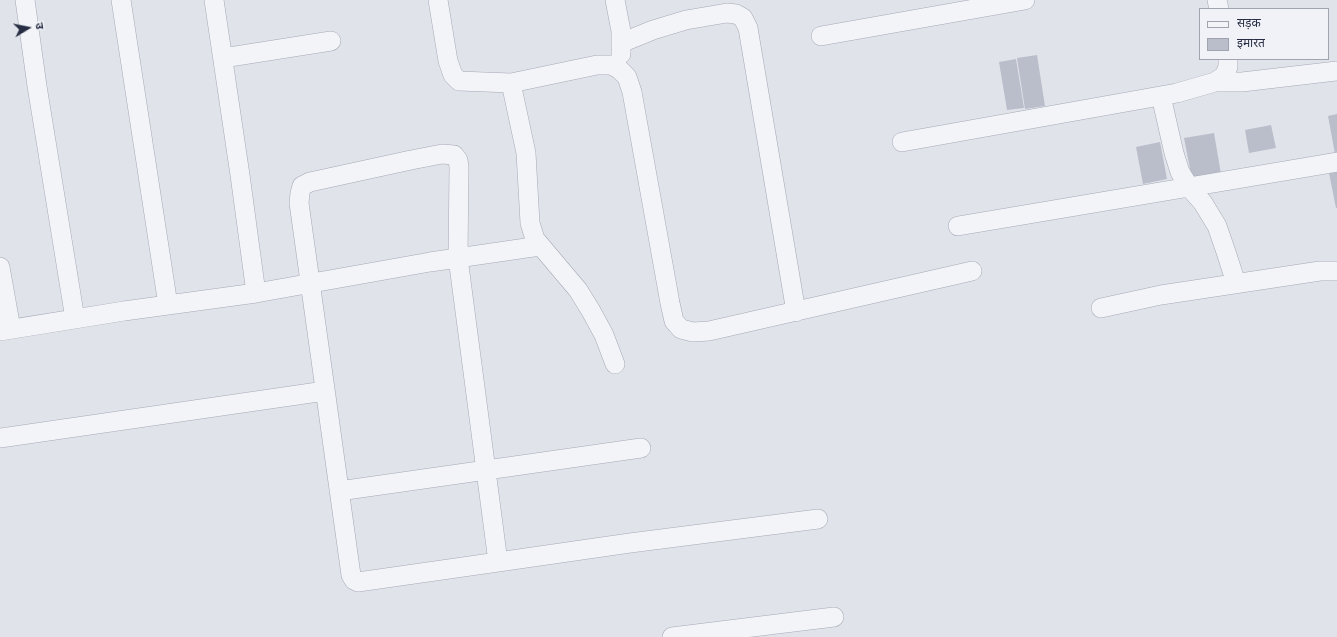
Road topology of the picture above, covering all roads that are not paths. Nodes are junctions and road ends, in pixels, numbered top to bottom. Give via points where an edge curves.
1 (25, 0) edge
2 (121, 0) edge
3 (214, 0) edge
4 (438, 0) edge
5 (615, 0) edge
6 (1025, 0) edge
7 (821, 36) dead end
8 (331, 41) dead end
9 (621, 43) junction
10 (223, 58) junction
11 (1228, 60) edge
12 (619, 69) junction
13 (1337, 71) edge
14 (1215, 82) junction
15 (510, 83) junction
16 (1161, 96) junction
17 (902, 142) dead end
18 (1337, 162) edge
19 (1189, 187) junction
20 (958, 226) dead end
21 (540, 246) junction
22 (458, 258) junction
23 (0, 267) edge
24 (972, 271) dead end
25 (1337, 271) edge
26 (1236, 283) junction
27 (310, 284) junction
28 (256, 293) junction
29 (168, 305) junction
30 (1101, 308) dead end
31 (796, 312) junction
32 (75, 319) junction
33 (5, 330) edge
34 (615, 364) dead end
35 (325, 391) junction
36 (0, 438) edge
37 (641, 448) dead end
38 (486, 470) junction
39 (339, 491) junction
40 (818, 519) dead end
41 (498, 562) junction
42 (834, 617) dead end
43 (672, 637) edge

1 - 32 street
2 - 29 street
3 - 10 street
4 - 15 street via 448,61 453,75 459,81
5 - 9 street
6 - 7 street
8 - 10 street
9 - 12 street
9 - 31 street via 686,20 727,13 743,18 748,28
10 - 28 street
11 - 14 street via 1224,76
12 - 15 street via 612,65 597,65
12 - 31 street via 626,77 632,92 674,321 681,328 693,332 709,331
13 - 14 street via 1249,82
14 - 16 street
15 - 21 street via 526,153 530,223
16 - 17 street
16 - 19 street via 1174,153 1180,172
18 - 19 street
19 - 20 street
19 - 26 street via 1203,203 1217,226
21 - 22 street
21 - 34 street via 578,290 604,335
22 - 27 street
22 - 27 street via 458,160 454,155 442,154 325,178 302,186 299,203
22 - 38 street
23 - 33 street
24 - 31 street
25 - 26 street via 1320,271
26 - 30 street
27 - 28 street
27 - 35 street
28 - 29 street
29 - 32 street
32 - 33 street
35 - 36 street
35 - 39 street
37 - 38 street
38 - 39 street
38 - 41 street
39 - 41 street via 351,574 358,582
40 - 41 street
42 - 43 street

